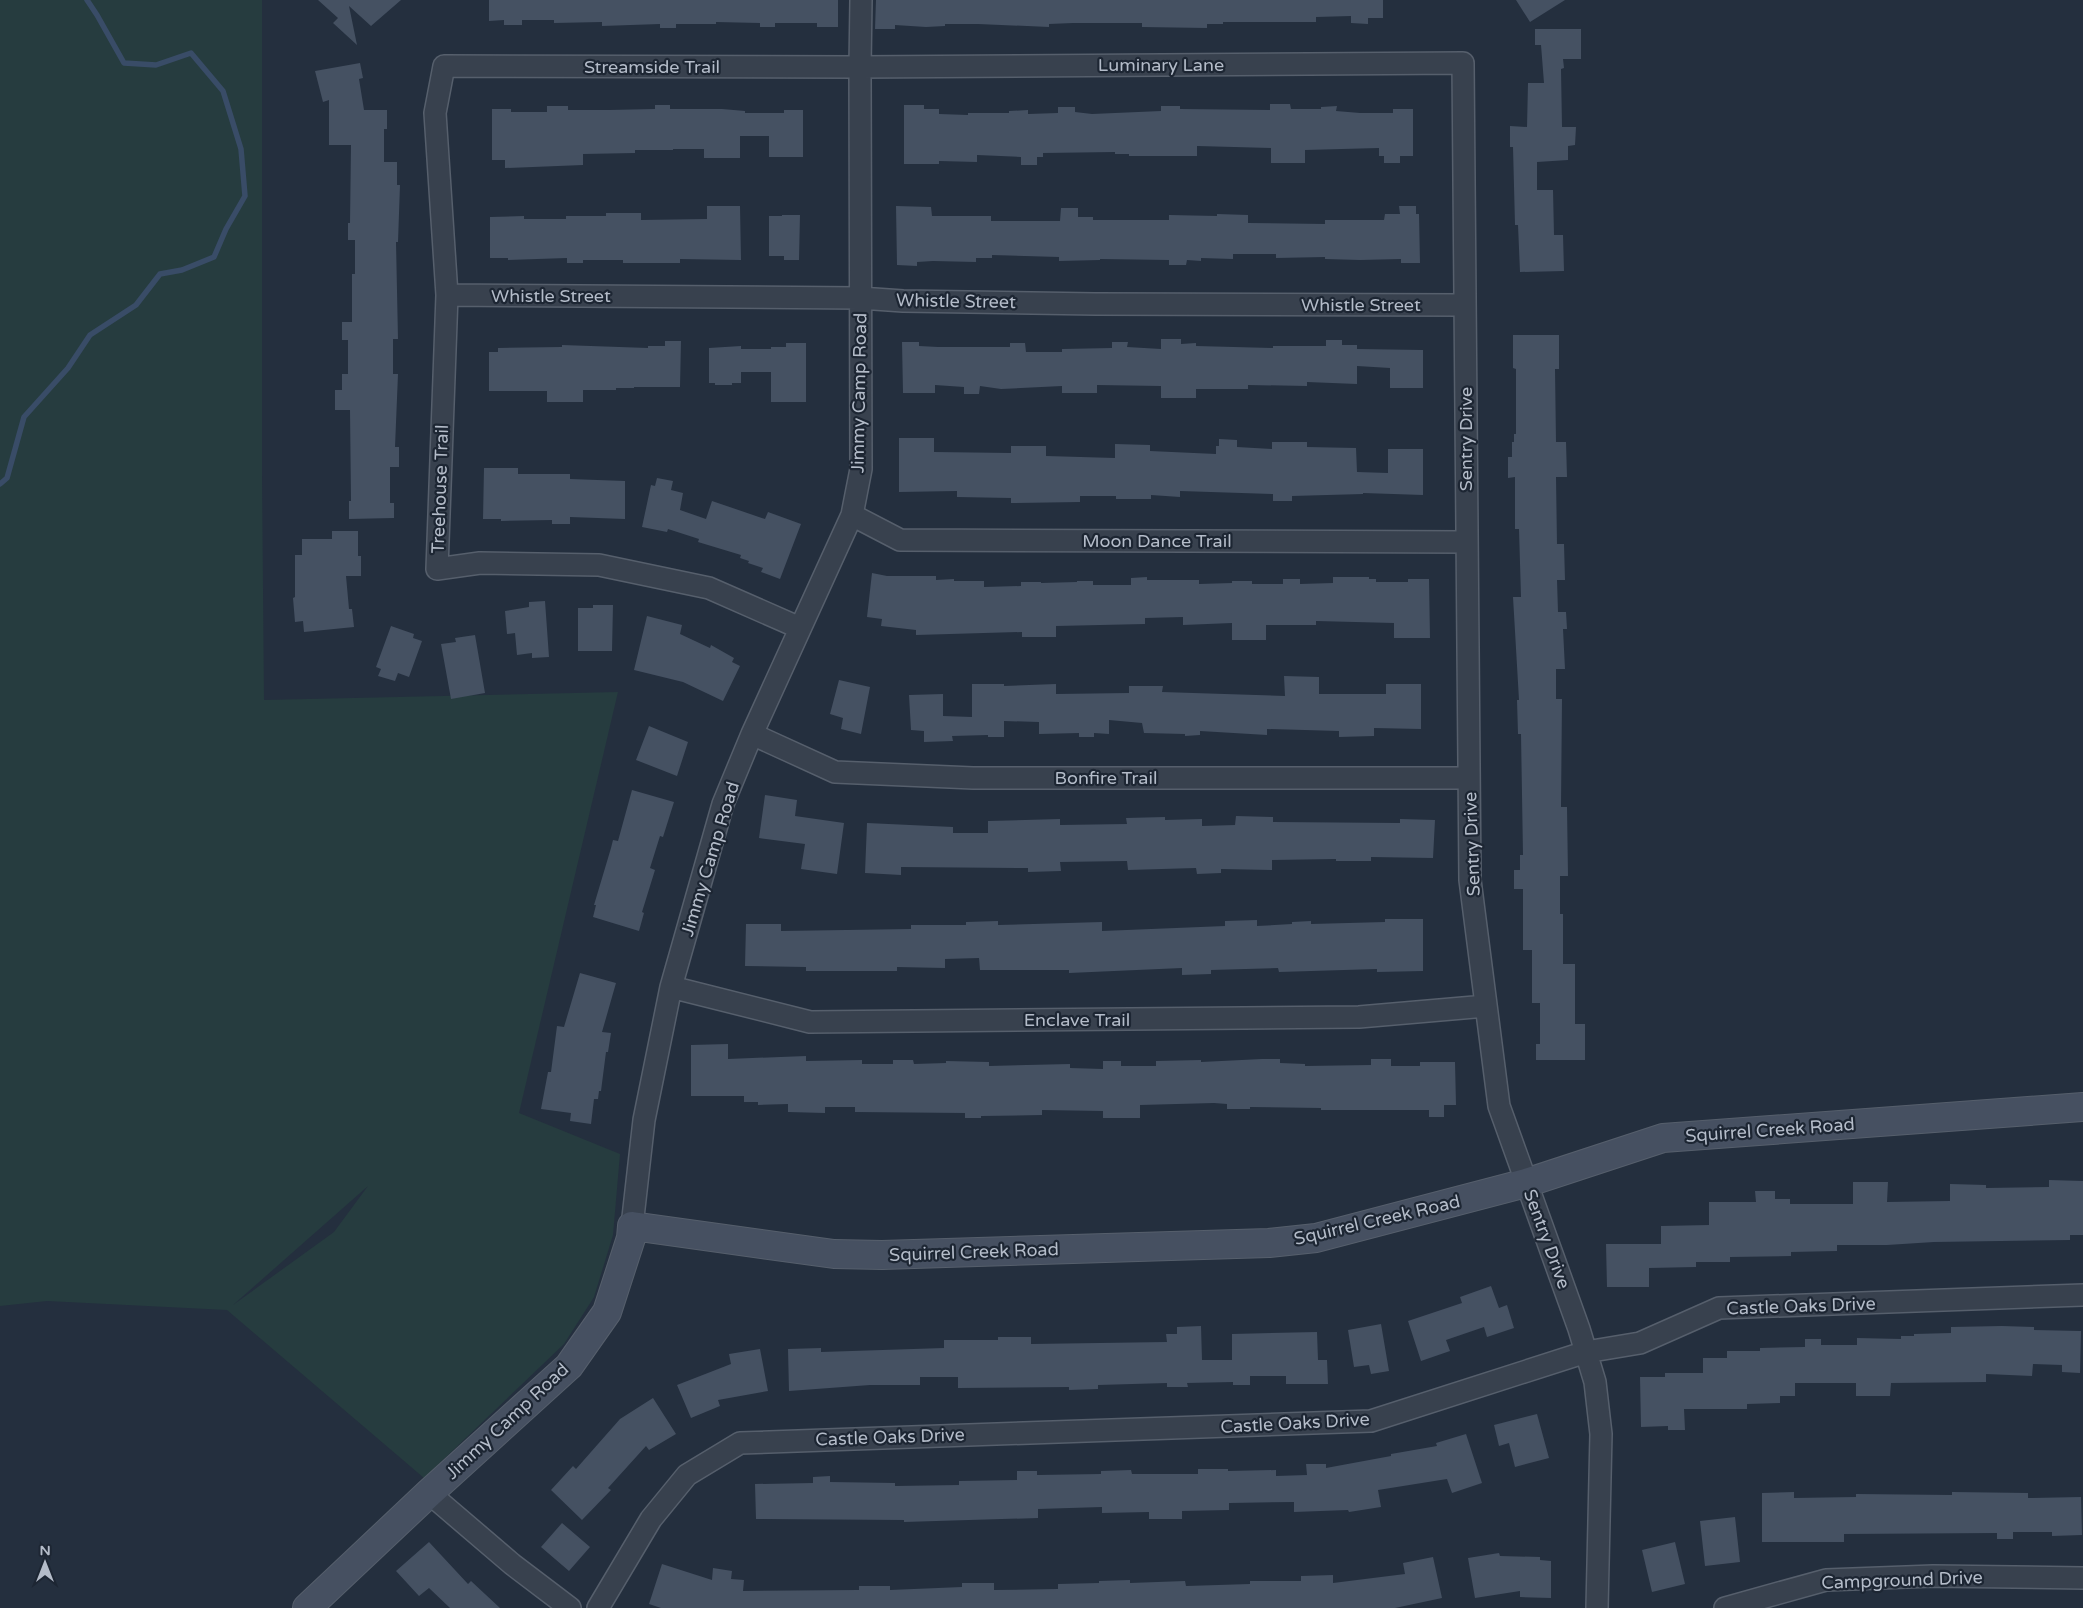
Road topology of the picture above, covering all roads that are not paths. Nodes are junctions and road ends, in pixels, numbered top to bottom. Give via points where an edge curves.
1 (861, 0) edge
2 (1463, 63) joint
3 (444, 66) joint
4 (860, 67) junction
5 (447, 295) junction
6 (860, 298) junction
7 (1465, 305) junction
8 (852, 515) junction
9 (1467, 542) junction
10 (800, 628) junction
11 (752, 734) junction
12 (1469, 778) junction
13 (671, 987) junction
14 (1486, 1006) junction
15 (2083, 1108) edge
16 (1526, 1182) junction
17 (632, 1226) junction
18 (2083, 1295) edge
19 (1586, 1352) junction
20 (429, 1493) junction
21 (2083, 1578) edge
22 (307, 1608) edge
23 (570, 1608) edge
24 (598, 1608) edge
25 (1598, 1608) edge
26 (1725, 1608) edge

1 - 4 street, Jimmy Camp Road
2 - 4 street, Luminary Lane
2 - 7 street, Sentry Drive
3 - 4 street, Streamside Trail
3 - 5 street, Treehouse Trail via 436,113
4 - 6 street, Jimmy Camp Road
5 - 6 street, Whistle Street
5 - 10 street, Treehouse Trail via 438,569 480,563 599,565 709,588
6 - 7 street, Whistle Street via 1095,304
6 - 8 street, Jimmy Camp Road via 861,469
7 - 9 street, Sentry Drive
8 - 9 street, Moon Dance Trail via 900,540
8 - 10 street, Jimmy Camp Road
9 - 12 street, Sentry Drive
10 - 11 street, Jimmy Camp Road
11 - 12 street, Bonfire Trail via 835,772 973,778
11 - 13 street, Jimmy Camp Road via 723,804
12 - 14 street, Sentry Drive via 1470,880
13 - 14 street, Enclave Trail via 810,1022 1359,1017
13 - 17 street, Jimmy Camp Road via 644,1120
14 - 16 street, Sentry Drive via 1499,1106
15 - 16 street, Squirrel Creek Road via 1663,1138
16 - 17 street, Squirrel Creek Road via 1316,1238 1269,1243 834,1254
16 - 19 street, Sentry Drive
17 - 20 street, Jimmy Camp Road via 607,1312 569,1366
18 - 19 street, Castle Oaks Drive via 1719,1308 1640,1343
19 - 24 street, Castle Oaks Drive via 1371,1421 740,1442 687,1475 651,1519
19 - 25 street, Sentry Drive via 1595,1382 1601,1434
20 - 22 street, Jimmy Camp Road
20 - 23 street via 512,1564
21 - 26 street, Campground Drive via 1933,1576 1826,1580

